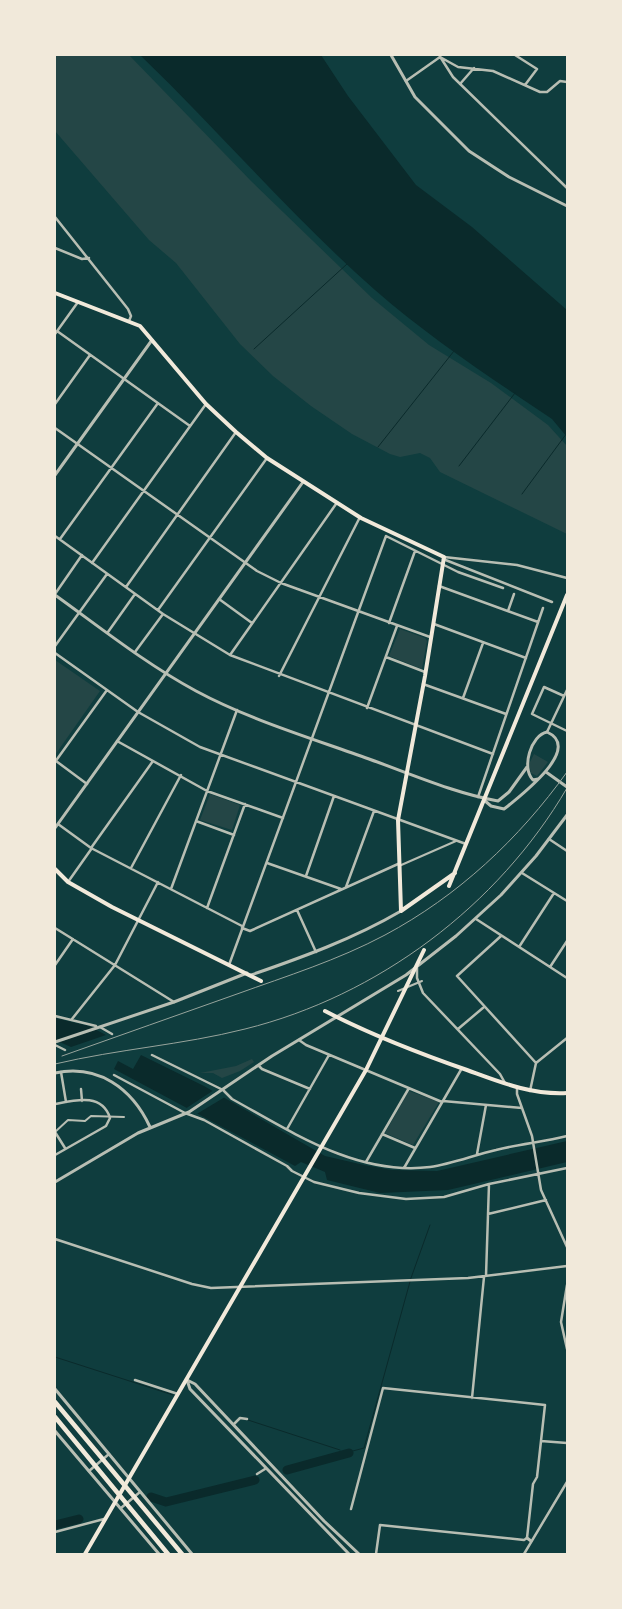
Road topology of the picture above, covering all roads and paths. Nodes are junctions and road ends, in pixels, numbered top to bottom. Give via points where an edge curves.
1 (391, 55) edge
2 (515, 55) edge
3 (440, 56) edge
4 (474, 68) junction
5 (406, 81) junction
6 (567, 82) edge
7 (460, 84) junction
8 (525, 84) junction
9 (567, 188) edge
10 (567, 206) edge
11 (55, 216) edge
12 (55, 248) edge
13 (89, 258) junction
14 (55, 293) edge
15 (78, 302) junction
16 (129, 322) junction
17 (56, 333) edge
18 (152, 340) junction
19 (90, 355) junction
20 (124, 379) junction
21 (158, 403) junction
22 (55, 404) edge
23 (206, 404) junction
24 (190, 426) junction
25 (55, 428) edge
26 (236, 432) junction
27 (77, 444) junction
28 (267, 458) junction
29 (111, 468) junction
30 (55, 475) edge
31 (302, 482) junction
32 (144, 492) junction
33 (336, 504) junction
34 (176, 515) junction
35 (360, 517) junction
36 (55, 536) edge
37 (60, 539) junction
38 (210, 539) junction
39 (415, 551) junction
40 (82, 556) junction
41 (443, 560) junction
42 (92, 563) junction
43 (244, 564) junction
44 (107, 574) junction
45 (567, 578) edge
46 (281, 583) junction
47 (439, 586) junction
48 (126, 587) junction
49 (503, 588) dead end
50 (55, 594) edge
51 (135, 594) junction
52 (514, 594) dead end
53 (567, 595) edge
54 (319, 597) junction
55 (219, 599) junction
56 (552, 602) dead end
57 (543, 608) dead end
58 (158, 610) junction
59 (358, 611) junction
60 (79, 612) junction
61 (508, 612) junction
62 (163, 614) junction
63 (538, 622) junction
64 (252, 623) junction
65 (390, 623) junction
66 (432, 624) junction
67 (397, 626) junction
68 (108, 632) junction
69 (194, 634) junction
70 (430, 637) junction
71 (483, 643) junction
72 (55, 646) edge
73 (135, 652) junction
74 (55, 653) edge
75 (230, 655) junction
76 (386, 657) junction
77 (526, 658) junction
78 (425, 672) junction
79 (166, 674) junction
80 (279, 676) junction
81 (423, 684) junction
82 (107, 690) junction
83 (567, 690) edge
84 (328, 693) junction
85 (564, 696) junction
86 (463, 698) junction
87 (367, 708) junction
88 (237, 710) junction
89 (138, 712) junction
90 (506, 714) junction
91 (551, 723) junction
92 (415, 725) junction
93 (567, 731) edge
94 (547, 732) junction
95 (312, 738) junction
96 (117, 741) junction
97 (493, 754) junction
98 (220, 755) junction
99 (154, 761) junction
100 (55, 762) edge
101 (527, 767) junction
102 (406, 772) junction
103 (546, 772) junction
104 (181, 776) junction
105 (538, 779) junction
106 (296, 782) junction
107 (87, 784) junction
108 (567, 787) edge
109 (207, 791) junction
110 (334, 796) junction
111 (478, 797) junction
112 (484, 800) junction
113 (244, 804) junction
114 (374, 811) junction
115 (567, 815) edge
116 (283, 818) junction
117 (398, 820) junction
118 (196, 821) junction
119 (58, 824) junction
120 (55, 828) edge
121 (234, 835) junction
122 (549, 839) junction
123 (456, 841) junction
124 (466, 844) junction
125 (92, 848) junction
126 (567, 851) edge
127 (266, 862) junction
128 (398, 866) junction
129 (131, 868) junction
130 (55, 869) edge
131 (455, 872) junction
132 (522, 873) junction
133 (306, 876) junction
134 (68, 882) junction
135 (158, 882) junction
136 (449, 886) dead end
137 (346, 887) junction
138 (171, 889) junction
139 (341, 890) junction
140 (554, 893) junction
141 (567, 902) edge
142 (207, 908) junction
143 (297, 910) junction
144 (400, 911) junction
145 (476, 919) junction
146 (138, 920) junction
147 (55, 928) edge
148 (243, 928) junction
149 (502, 936) junction
150 (72, 939) junction
151 (567, 941) edge
152 (519, 947) junction
153 (424, 950) dead end
154 (316, 952) junction
155 (55, 965) edge
156 (115, 965) junction
157 (229, 965) junction
158 (417, 966) junction
159 (550, 967) junction
160 (249, 974) junction
161 (567, 978) edge
162 (261, 981) dead end
163 (422, 981) dead end
164 (398, 991) dead end
165 (174, 1002) junction
166 (484, 1006) junction
167 (325, 1011) dead end
168 (55, 1016) edge
169 (337, 1017) junction
170 (72, 1019) junction
171 (96, 1026) junction
172 (458, 1029) junction
173 (112, 1034) dead end
174 (383, 1038) junction
175 (567, 1038) edge
176 (299, 1040) junction
177 (56, 1043) edge
178 (65, 1050) dead end
179 (152, 1055) dead end
180 (329, 1055) junction
181 (536, 1064) junction
182 (259, 1066) junction
183 (462, 1068) junction
184 (366, 1070) junction
185 (61, 1072) junction
186 (55, 1073) edge
187 (114, 1075) dead end
188 (505, 1083) junction
189 (516, 1087) junction
190 (81, 1088) dead end
191 (409, 1088) junction
192 (310, 1089) junction
193 (223, 1090) junction
194 (530, 1091) junction
195 (567, 1094) edge
196 (82, 1100) junction
197 (442, 1101) junction
198 (66, 1102) junction
199 (55, 1104) edge
200 (486, 1105) junction
201 (522, 1108) junction
202 (187, 1112) junction
203 (110, 1116) junction
204 (124, 1117) dead end
205 (150, 1127) junction
206 (287, 1129) junction
207 (55, 1132) edge
208 (382, 1134) junction
209 (567, 1136) edge
210 (534, 1143) junction
211 (322, 1147) junction
212 (66, 1148) junction
213 (415, 1148) junction
214 (477, 1154) junction
215 (55, 1155) edge
216 (366, 1162) junction
217 (404, 1168) junction
218 (567, 1168) edge
219 (539, 1174) junction
220 (304, 1178) junction
221 (55, 1182) edge
222 (489, 1184) junction
223 (546, 1200) junction
224 (488, 1214) junction
225 (55, 1239) edge
226 (567, 1247) edge
227 (567, 1266) edge
228 (485, 1276) junction
229 (567, 1285) edge
230 (241, 1286) junction
231 (567, 1349) edge
232 (135, 1380) dead end
233 (186, 1380) junction
234 (55, 1389) edge
235 (178, 1394) junction
236 (472, 1398) junction
237 (55, 1402) edge
238 (55, 1417) edge
239 (247, 1419) dead end
240 (234, 1424) junction
241 (55, 1431) edge
242 (541, 1441) junction
243 (567, 1443) edge
244 (110, 1453) junction
245 (266, 1469) junction
246 (90, 1471) junction
247 (258, 1474) dead end
248 (130, 1477) junction
249 (567, 1482) edge
250 (142, 1491) junction
251 (115, 1502) junction
252 (121, 1508) junction
253 (351, 1509) dead end
254 (105, 1519) junction
255 (55, 1532) edge
256 (527, 1538) junction
257 (532, 1541) junction
258 (85, 1554) edge
259 (158, 1554) edge
260 (168, 1554) edge
261 (182, 1554) edge
262 (192, 1554) edge
263 (349, 1554) edge
264 (359, 1554) edge
265 (376, 1554) edge
266 (524, 1554) edge

1 - 5 street
2 - 8 street via 537,69
3 - 4 street via 458,67
3 - 5 street
3 - 7 street via 446,69
4 - 7 street
4 - 8 street via 489,69
5 - 10 street via 416,97 469,151 509,177
6 - 8 street via 560,81 545,92
7 - 9 street
11 - 13 street
12 - 13 street via 82,259
13 - 16 street via 128,309
14 - 15 main road
15 - 16 main road
15 - 17 street
16 - 18 main road via 142,328
17 - 19 street
18 - 20 street
18 - 23 main road
19 - 20 street
19 - 22 street
20 - 21 street
20 - 27 street
21 - 24 street
21 - 29 street
23 - 24 street
23 - 26 main road
24 - 32 street
25 - 27 street
26 - 28 main road
26 - 34 street
27 - 29 street
27 - 30 street
28 - 31 main road
28 - 38 street
29 - 32 street
29 - 37 street
31 - 33 main road
31 - 43 street
32 - 34 street
32 - 42 street
33 - 35 main road
33 - 46 street
34 - 38 street
34 - 48 street
35 - 41 main road
35 - 54 street
36 - 37 street
37 - 40 street
38 - 43 street
38 - 58 street
39 - 41 street
39 - 59 street via 386,536
39 - 65 street
40 - 42 street
40 - 50 street
41 - 45 street via 517,565
41 - 47 main road
41 - 49 street
41 - 56 street
42 - 44 street
43 - 46 street
43 - 55 street
44 - 48 street
44 - 60 street
46 - 54 street
46 - 64 street
47 - 61 street
47 - 66 main road
48 - 51 street
50 - 60 street
51 - 58 street
51 - 68 street
52 - 61 street
53 - 112 main road
54 - 59 street
54 - 80 street
55 - 64 street
55 - 69 street
57 - 63 street
58 - 62 street
59 - 65 street
59 - 84 street
60 - 68 street
60 - 72 street
61 - 63 street
62 - 69 street
62 - 73 street
63 - 77 street
64 - 75 street
65 - 67 street
66 - 70 main road
66 - 71 street
67 - 70 street
67 - 76 street
68 - 73 street
69 - 75 street
69 - 79 street
70 - 78 main road
71 - 77 street
71 - 86 street
73 - 79 street
74 - 82 street
75 - 80 street
76 - 78 street
76 - 87 street
77 - 90 street
78 - 81 main road
79 - 88 street
79 - 89 street
80 - 84 street
81 - 86 street
81 - 92 main road
82 - 89 street
82 - 100 street
83 - 85 street
84 - 87 street
84 - 95 street
85 - 91 street
85 - 91 street via 544,687 532,714
86 - 90 street
87 - 92 street
88 - 95 street
88 - 98 street
89 - 96 street
89 - 98 street via 179,737
90 - 97 street
91 - 93 street
91 - 94 street
92 - 97 street
92 - 102 main road
94 - 101 street via 538,736
94 - 103 street via 559,743
95 - 102 street
95 - 106 street
96 - 99 street
96 - 107 street
97 - 111 street
98 - 106 street
98 - 109 street
99 - 104 street
99 - 125 street
100 - 107 street
101 - 105 street via 532,779
101 - 112 street via 502,799
102 - 111 street
102 - 117 main road
103 - 105 street
103 - 108 street
104 - 109 street
104 - 129 street
105 - 112 street via 504,809 491,806
106 - 110 street
106 - 116 street
107 - 119 street
109 - 113 street
109 - 118 street
110 - 114 street
110 - 133 street
111 - 112 street
112 - 124 main road
113 - 116 street
113 - 121 street
114 - 117 street
114 - 137 street
115 - 122 street
116 - 127 street
117 - 123 street
117 - 128 main road
118 - 121 street
118 - 138 street
119 - 120 street
119 - 125 street
121 - 142 street
122 - 126 street
122 - 132 street
123 - 124 street
123 - 128 street
124 - 131 main road
125 - 129 street
125 - 134 street
127 - 133 street
127 - 148 street
128 - 137 street
128 - 144 main road
129 - 135 street
130 - 134 main road
131 - 136 main road
131 - 144 main road
132 - 140 street
132 - 145 street
133 - 139 street
134 - 146 main road
135 - 138 street
135 - 146 street
137 - 139 street
138 - 142 street
139 - 143 street
140 - 141 street
140 - 152 street
142 - 148 street
143 - 148 street via 250,932
143 - 154 street
144 - 154 street
145 - 149 street
145 - 158 street
146 - 156 street
146 - 157 main road
147 - 150 street
148 - 157 street
149 - 152 street
149 - 166 street via 457,976
150 - 155 street
150 - 156 street
151 - 159 street
152 - 159 street
153 - 158 main road
154 - 160 street
156 - 165 street
156 - 170 street
157 - 160 main road
158 - 169 street
158 - 172 street via 420,989
158 - 174 main road
159 - 161 street
160 - 162 main road
160 - 165 street
163 - 164 street
165 - 171 street
166 - 172 street
166 - 181 street
167 - 169 main road
168 - 170 street
169 - 174 main road
169 - 176 street
170 - 171 street
171 - 173 street
171 - 177 street
172 - 188 street
174 - 183 main road
174 - 184 main road
175 - 181 street
176 - 180 street
176 - 182 street
177 - 178 street
179 - 193 street
180 - 184 street
180 - 192 street
181 - 194 street
182 - 192 street
182 - 193 street
183 - 188 main road
183 - 197 street
184 - 191 street
184 - 211 main road
185 - 186 street
185 - 198 street
185 - 205 street via 89,1072 115,1084 138,1104
187 - 202 street
188 - 189 main road
189 - 194 main road
189 - 201 street
190 - 196 street
191 - 197 street
191 - 208 street
192 - 206 street
193 - 202 street
193 - 206 street via 232,1099
194 - 195 main road
196 - 198 street
196 - 203 street via 101,1102
197 - 200 street
197 - 213 street
198 - 199 street
200 - 201 street
200 - 214 street
201 - 210 street
202 - 205 street
202 - 220 street
203 - 204 street
203 - 207 street via 92,1116 81,1122 68,1120
203 - 212 street via 106,1126
205 - 221 street
206 - 211 street
207 - 212 street
208 - 213 street
208 - 216 street
209 - 210 street
210 - 214 street
210 - 219 street
211 - 216 street
211 - 220 main road
212 - 215 street
213 - 217 street
214 - 217 street via 438,1166
216 - 217 street
218 - 219 street
219 - 222 street
219 - 223 street
220 - 222 street via 359,1193 406,1199 444,1197
220 - 230 main road
222 - 224 street
223 - 224 street
223 - 226 street
224 - 228 street
225 - 230 street via 203,1287
227 - 228 street
228 - 230 street
228 - 236 street
229 - 231 street via 561,1322
230 - 233 main road
232 - 235 street
233 - 235 main road
233 - 240 street via 195,1384
233 - 245 street via 190,1389
234 - 244 street
235 - 248 main road
236 - 242 street via 545,1406
236 - 253 street via 383,1388
237 - 261 highway
238 - 260 highway
239 - 240 street via 240,1418
240 - 264 street
241 - 246 street
242 - 243 street
242 - 256 street
244 - 246 street
244 - 248 street
245 - 247 street
245 - 263 street
246 - 251 street
248 - 250 street
248 - 251 main road
249 - 257 street
250 - 252 street
250 - 262 street
251 - 252 street
251 - 254 main road
252 - 259 street
254 - 255 street
254 - 258 main road
256 - 257 street
256 - 265 street via 380,1525
257 - 266 street

